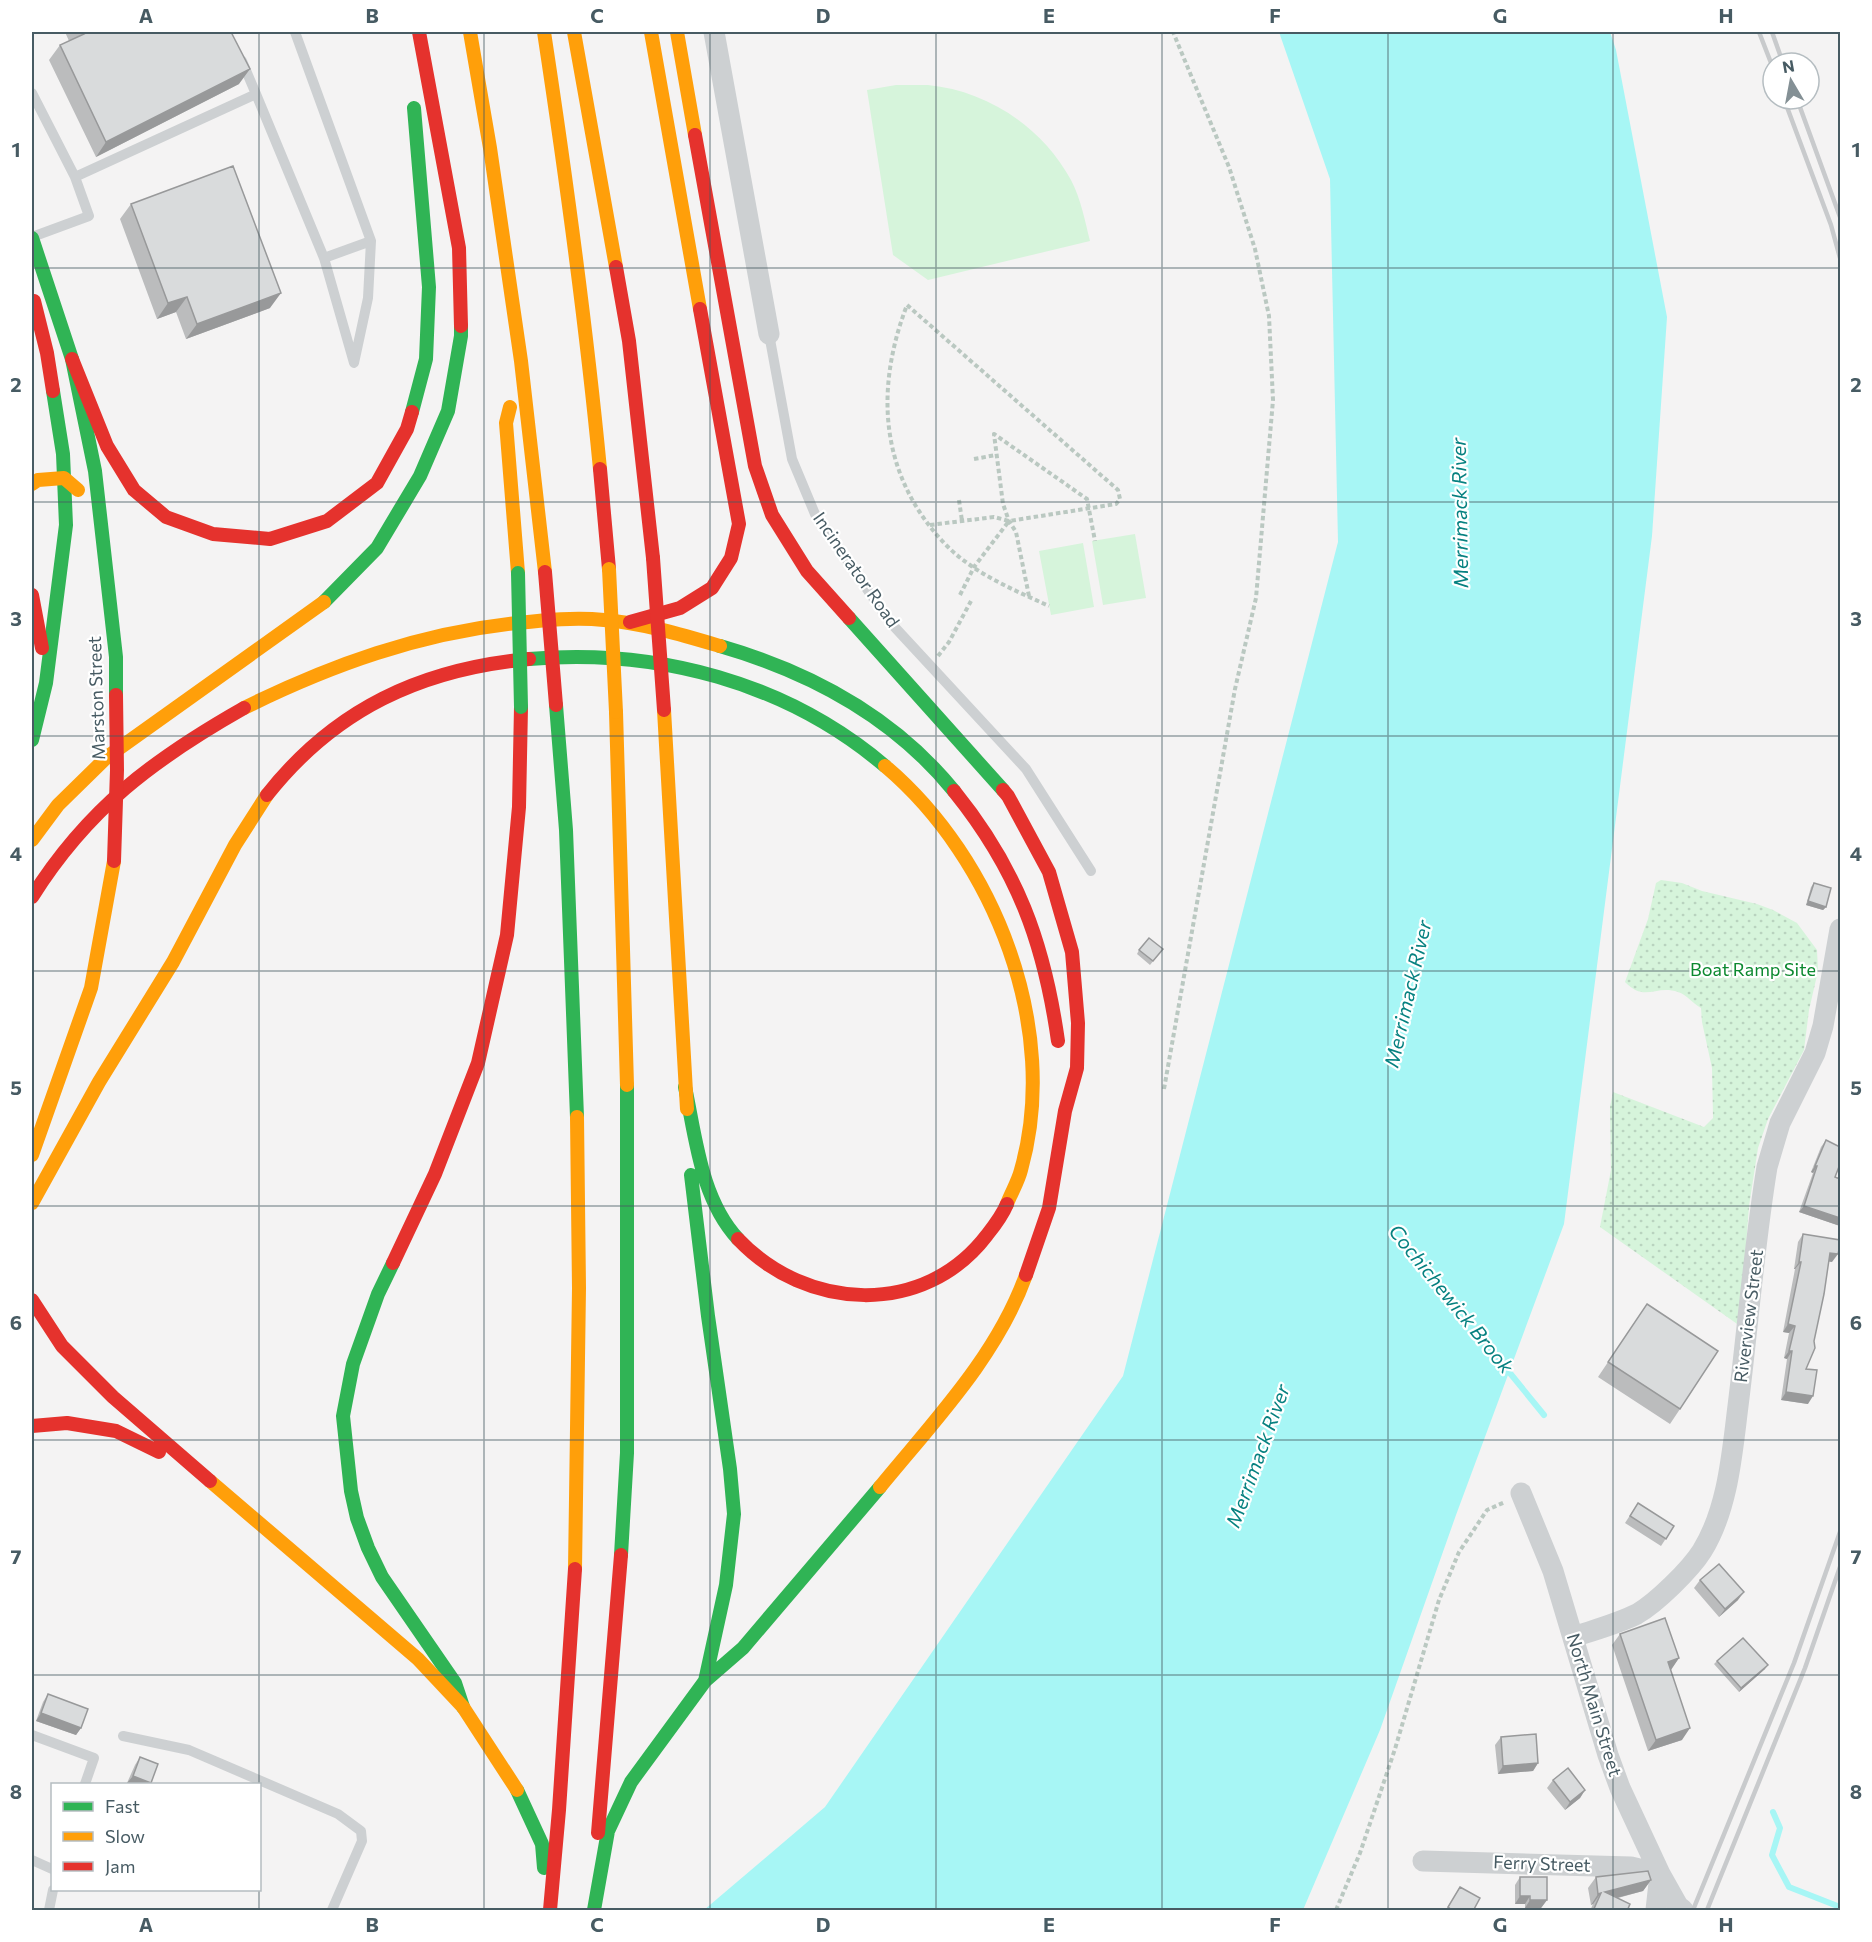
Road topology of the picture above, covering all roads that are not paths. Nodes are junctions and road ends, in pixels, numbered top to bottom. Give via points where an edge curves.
1 (295, 32) edge
2 (407, 32) edge
3 (419, 32) edge
4 (470, 32) edge
5 (544, 32) edge
6 (574, 32) edge
7 (651, 32) edge
8 (676, 32) edge
9 (714, 32) edge
10 (238, 52) edge
11 (410, 55) dead end
12 (412, 90) dead end
13 (32, 93) edge
14 (256, 94) junction
15 (75, 177) junction
16 (32, 238) edge
17 (370, 241) junction
18 (324, 258) junction
19 (32, 292) edge
20 (769, 334) joint
21 (72, 359) junction
22 (521, 361) junction
23 (64, 478) junction
24 (32, 484) edge
25 (102, 535) junction
26 (32, 595) edge
27 (628, 623) junction
28 (46, 683) junction
29 (36, 700) edge
30 (32, 740) edge
31 (32, 840) edge
32 (1091, 871) dead end
33 (32, 897) edge
34 (1840, 929) edge
35 (1058, 1051) dead end
36 (1060, 1073) dead end
37 (685, 1086) junction
38 (1065, 1111) junction
39 (33, 1152) edge
40 (32, 1203) edge
41 (32, 1300) edge
42 (32, 1426) edge
43 (202, 1473) junction
44 (1521, 1493) road end
45 (1573, 1637) junction
46 (705, 1681) junction
47 (463, 1707) junction
48 (32, 1735) edge
49 (123, 1736) dead end
50 (86, 1783) edge
51 (32, 1860) edge
52 (1423, 1861) dead end
53 (51, 1869) edge
54 (1660, 1874) junction
55 (53, 1891) edge
56 (49, 1911) edge
57 (332, 1911) edge
58 (549, 1911) edge
59 (592, 1911) edge
60 (1656, 1911) edge
61 (1683, 1911) edge

1 - 17 lane
2 - 11 main road
3 - 31 main road via 459,248 461,336 448,411 420,476 376,548 319,607 107,757 58,805
4 - 22 main road
5 - 59 main road, bridge via 590,373 609,569 627,1072 625,1508
6 - 37 main road, bridge via 628,341 653,558
7 - 27 main road via 739,524 731,558 712,588 680,608
8 - 38 main road via 755,466 772,515 807,571 1008,796 1049,872 1072,952 1078,1023 1077,1068
9 - 20 street, Incinerator Road
10 - 14 lane
12 - 21 main road via 429,287 426,359 407,429 377,483 327,521 270,539 213,534 166,517 134,489 107,446
13 - 15 lane
14 - 15 lane
14 - 18 lane
15 - 16 lane via 88,216
16 - 21 main road, Marston Street
17 - 18 lane
17 - 18 lane via 368,298 354,363
19 - 23 main road via 54,391
20 - 32 lane, Incinerator Road via 792,459 815,514 889,621 1026,769
21 - 25 main road, Marston Street via 95,471
22 - 47 main road, bridge via 506,423 518,573 521,707 519,807 507,935 478,1063 435,1174 378,1294 353,1364 344,1416 351,1491 368,1548 382,1577 455,1683
22 - 58 main road, bridge via 545,572 566,830 579,1181 574,1573
23 - 24 main road
23 - 25 main road via 84,496
23 - 28 main road via 66,525
25 - 39 main road, Marston Street, bridge via 116,657 114,861 92,988
26 - 28 main road
27 - 33 main road via 594,619 534,622 424,637 348,661 270,693 216,723 141,774 94,815
27 - 35 main road via 733,648 805,677 873,716 928,763 970,813 1027,909 1051,985
28 - 29 main road
29 - 30 main road
34 - 45 street, Riverview Street via 1815,1053 1780,1123 1767,1167 1732,1451 1718,1518 1702,1551 1682,1576 1639,1613
36 - 38 main road
37 - 40 main road via 714,1205 758,1261 788,1281 822,1292 856,1296 914,1287 964,1262 989,1236 1006,1210 1029,1137 1032,1077 1023,1002 1008,946 984,891 959,849 904,784 847,735 780,696 720,676 639,660 589,656 466,667 434,675 363,708 298,757 252,819 153,998 99,1081
37 - 46 main road via 692,1194 734,1515 726,1585
38 - 46 main road via 1049,1208 1022,1285 969,1378 743,1648
41 - 43 main road via 62,1346 113,1397
42 - 43 main road via 67,1423 116,1431
43 - 47 main road via 418,1659
44 - 45 street, North Main Street via 1553,1571
45 - 54 street, North Main Street via 1611,1764
46 - 59 main road via 631,1782 608,1831
47 - 58 main road via 518,1791 542,1844
48 - 50 lane via 94,1758
49 - 57 lane via 189,1750 354,1824 361,1831 362,1841
51 - 53 lane
52 - 54 street, Ferry Street via 1631,1867
54 - 60 street
54 - 61 street, North Main Street
55 - 56 lane

